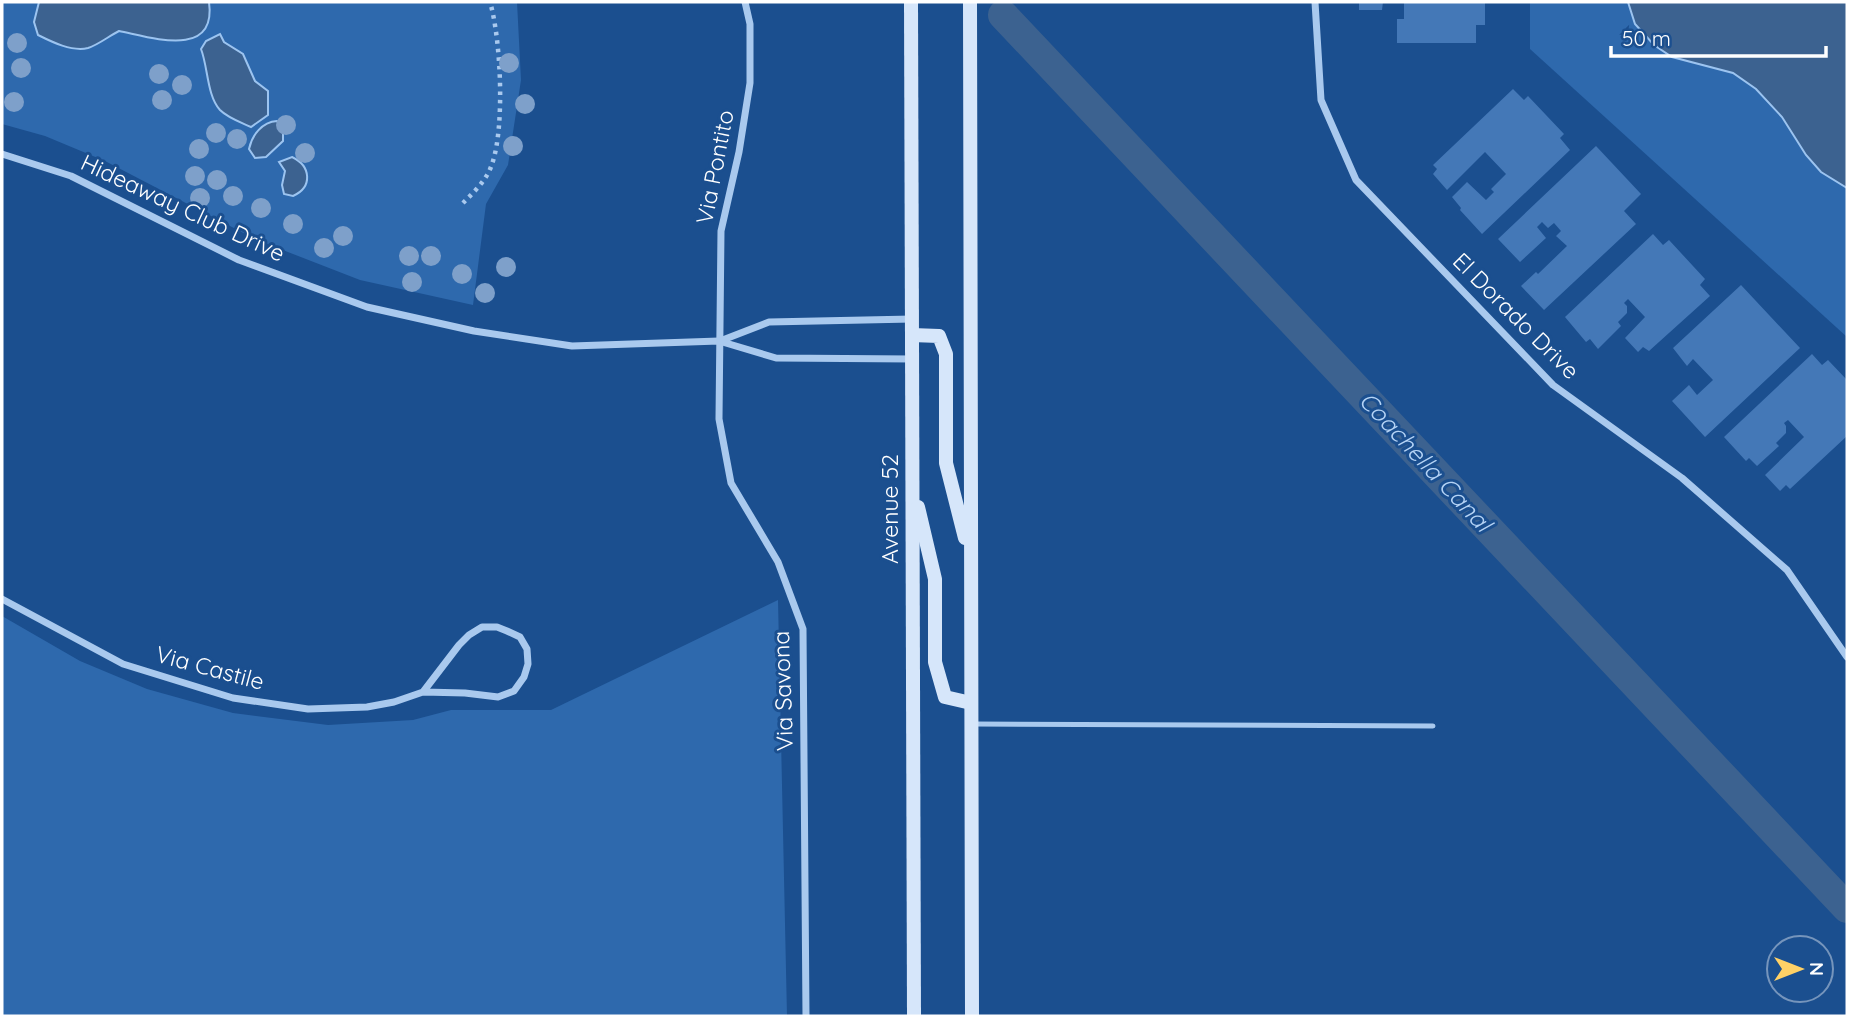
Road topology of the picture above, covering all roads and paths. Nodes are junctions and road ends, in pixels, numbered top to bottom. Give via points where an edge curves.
1 (491, 2) edge
2 (745, 2) edge
3 (911, 2) edge
4 (970, 2) edge
5 (1315, 2) edge
6 (2, 154) edge
7 (463, 203) dead end
8 (912, 319) junction
9 (912, 335) junction
10 (719, 341) junction
11 (912, 359) junction
12 (912, 486) junction
13 (971, 560) junction
14 (2, 599) edge
15 (1847, 657) edge
16 (423, 692) junction
17 (971, 703) junction
18 (971, 724) junction
19 (1433, 726) dead end
20 (806, 1016) edge
21 (914, 1016) edge
22 (972, 1016) edge

1 - 7 path via 498,141 484,180
2 - 10 street, Via Pontito via 750,24 750,83 721,231
3 - 8 main road, Avenue 52
4 - 13 main road
5 - 15 street, El Dorado Drive via 1321,100 1356,180 1553,385 1682,478 1787,570
6 - 10 street, Hideaway Club Drive via 71,176 239,260 367,307 474,331 572,346
8 - 9 main road, Avenue 52
8 - 10 street, Hideaway Club Drive via 769,322
9 - 11 main road, Avenue 52
9 - 13 main road via 939,336 946,354 946,463
10 - 11 street, Hideaway Club Drive via 776,358
10 - 20 street, Via Savona via 719,419 731,483 778,562 803,629
11 - 12 main road, Avenue 52
12 - 17 main road via 935,579 935,662 945,697
12 - 21 main road, Avenue 52
13 - 17 main road
14 - 16 street, Via Castile via 123,664 233,698 327,709 367,707
16 - 16 street, Via Castile via 498,697 514,691 524,677 527,649 507,631 482,627 459,645
17 - 18 main road
18 - 19 lane
18 - 22 main road

